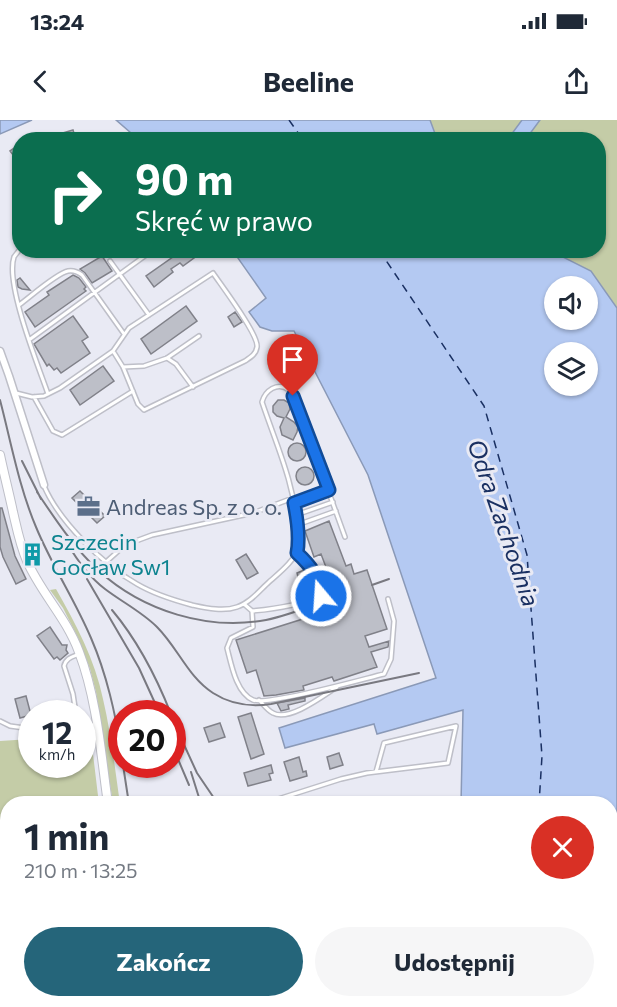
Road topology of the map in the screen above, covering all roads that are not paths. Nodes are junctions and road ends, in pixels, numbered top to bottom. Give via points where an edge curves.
1 (14, 258) edge
2 (142, 258) edge
3 (110, 261) dead end
4 (120, 274) junction
5 (95, 292) junction
6 (19, 305) junction
7 (149, 315) junction
8 (125, 335) junction
9 (199, 336) dead end
10 (29, 340) junction
11 (0, 351) edge
12 (113, 351) junction
13 (167, 358) junction
14 (123, 367) junction
15 (193, 387) junction
16 (133, 391) junction
17 (14, 393) junction
18 (48, 394) junction
19 (34, 397) junction
20 (0, 454) edge
21 (44, 485) joint
22 (329, 490) junction
23 (293, 501) junction
24 (333, 502) junction
25 (336, 511) junction
26 (296, 515) junction
27 (297, 525) junction
28 (345, 537) dead end
29 (297, 553) junction
30 (106, 562) junction
31 (388, 599) dead end
32 (244, 604) junction
33 (252, 611) junction
34 (80, 654) junction
35 (341, 685) junction
36 (74, 700) edge
37 (91, 700) edge
38 (259, 700) junction
39 (0, 721) edge
40 (96, 724) edge
41 (18, 727) edge
42 (376, 772) junction
43 (107, 796) edge
44 (288, 796) edge

1 - 6 lane via 14,289
2 - 4 lane
3 - 4 lane
4 - 5 lane
4 - 7 lane
5 - 6 lane via 82,275 69,271
5 - 8 lane
5 - 10 lane
6 - 10 lane
7 - 8 lane
7 - 15 lane via 213,273 251,330 257,342 253,356
8 - 12 lane
9 - 13 lane
10 - 18 lane
11 - 17 street
12 - 14 lane
12 - 18 lane
13 - 14 lane via 144,366
13 - 15 lane
14 - 16 lane
15 - 16 lane via 144,410
16 - 19 lane via 62,435 53,431
17 - 19 lane
17 - 21 street
18 - 19 lane
20 - 34 street via 25,558
21 - 30 lane via 66,520
22 - 23 lane
22 - 23 lane via 293,396 288,389 276,387 264,394 262,402
22 - 24 lane
23 - 26 lane
23 - 30 lane via 152,535 125,545
24 - 25 lane
24 - 26 lane
25 - 27 lane
25 - 28 lane
26 - 27 lane
27 - 29 lane
29 - 32 lane
29 - 33 lane via 317,576 321,596
30 - 32 lane via 159,595 214,609
31 - 35 lane via 394,621 391,659 384,674
32 - 33 lane
33 - 38 lane via 253,627 231,638 226,648 239,687
34 - 36 lane via 70,657 64,666
34 - 37 street
35 - 38 lane
35 - 38 lane via 300,710 282,716 272,713
39 - 41 lane
40 - 43 street
42 - 42 lane via 448,763 456,726 384,743
42 - 44 lane

